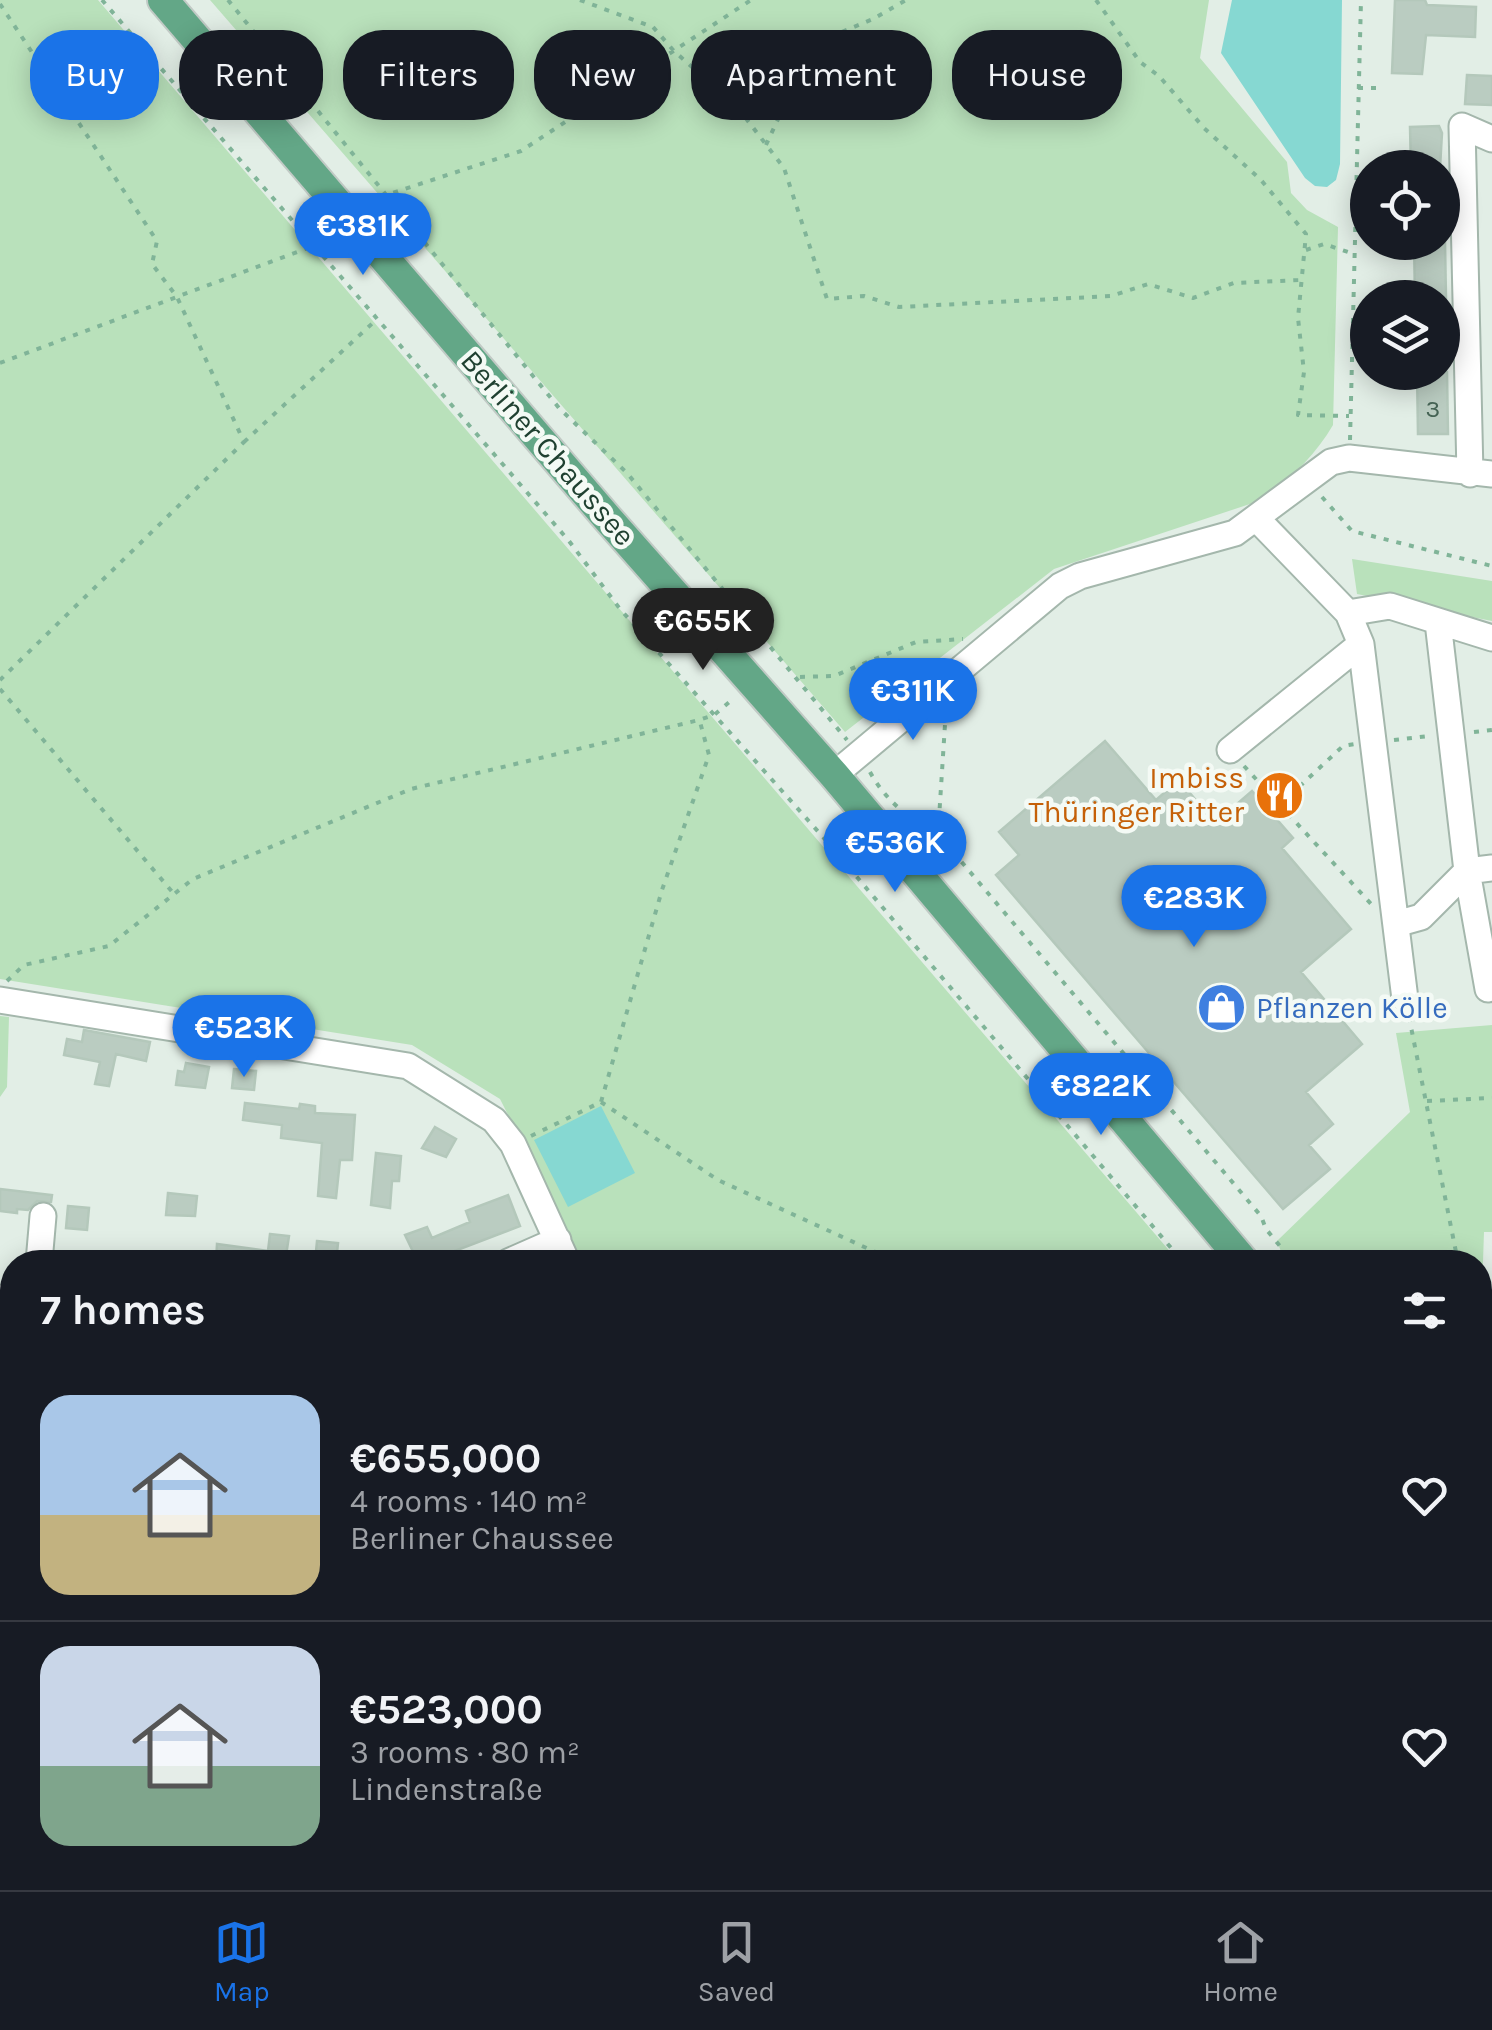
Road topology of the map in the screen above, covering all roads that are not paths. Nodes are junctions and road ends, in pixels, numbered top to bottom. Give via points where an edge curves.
1 (162, 0) edge
2 (1492, 139) edge
3 (1492, 155) edge
4 (1463, 157) junction
5 (1480, 307) edge
6 (1481, 474) edge
7 (1256, 519) junction
8 (1348, 613) junction
9 (1438, 622) junction
10 (1492, 638) edge
11 (1361, 644) junction
12 (1237, 758) road end
13 (834, 775) junction
14 (1479, 870) edge
15 (1396, 928) junction
16 (1488, 989) dead end
17 (1406, 998) road end
18 (0, 1000) edge
19 (42, 1216) dead end
20 (40, 1250) edge
21 (562, 1250) edge
22 (1234, 1250) edge

1 - 13 main road, Berliner Chaussee
2 - 4 street via 1462,126
3 - 4 street
4 - 5 street
5 - 6 street
6 - 7 street via 1349,458 1311,475
7 - 8 street
7 - 13 street via 1213,542 1060,586
8 - 9 street via 1390,606
8 - 11 street
9 - 10 street
9 - 14 street
11 - 12 street
11 - 15 street
13 - 22 main road, Berliner Chaussee
14 - 15 street
14 - 16 street
15 - 17 street
18 - 21 street via 408,1066 494,1120 513,1144
19 - 20 street

